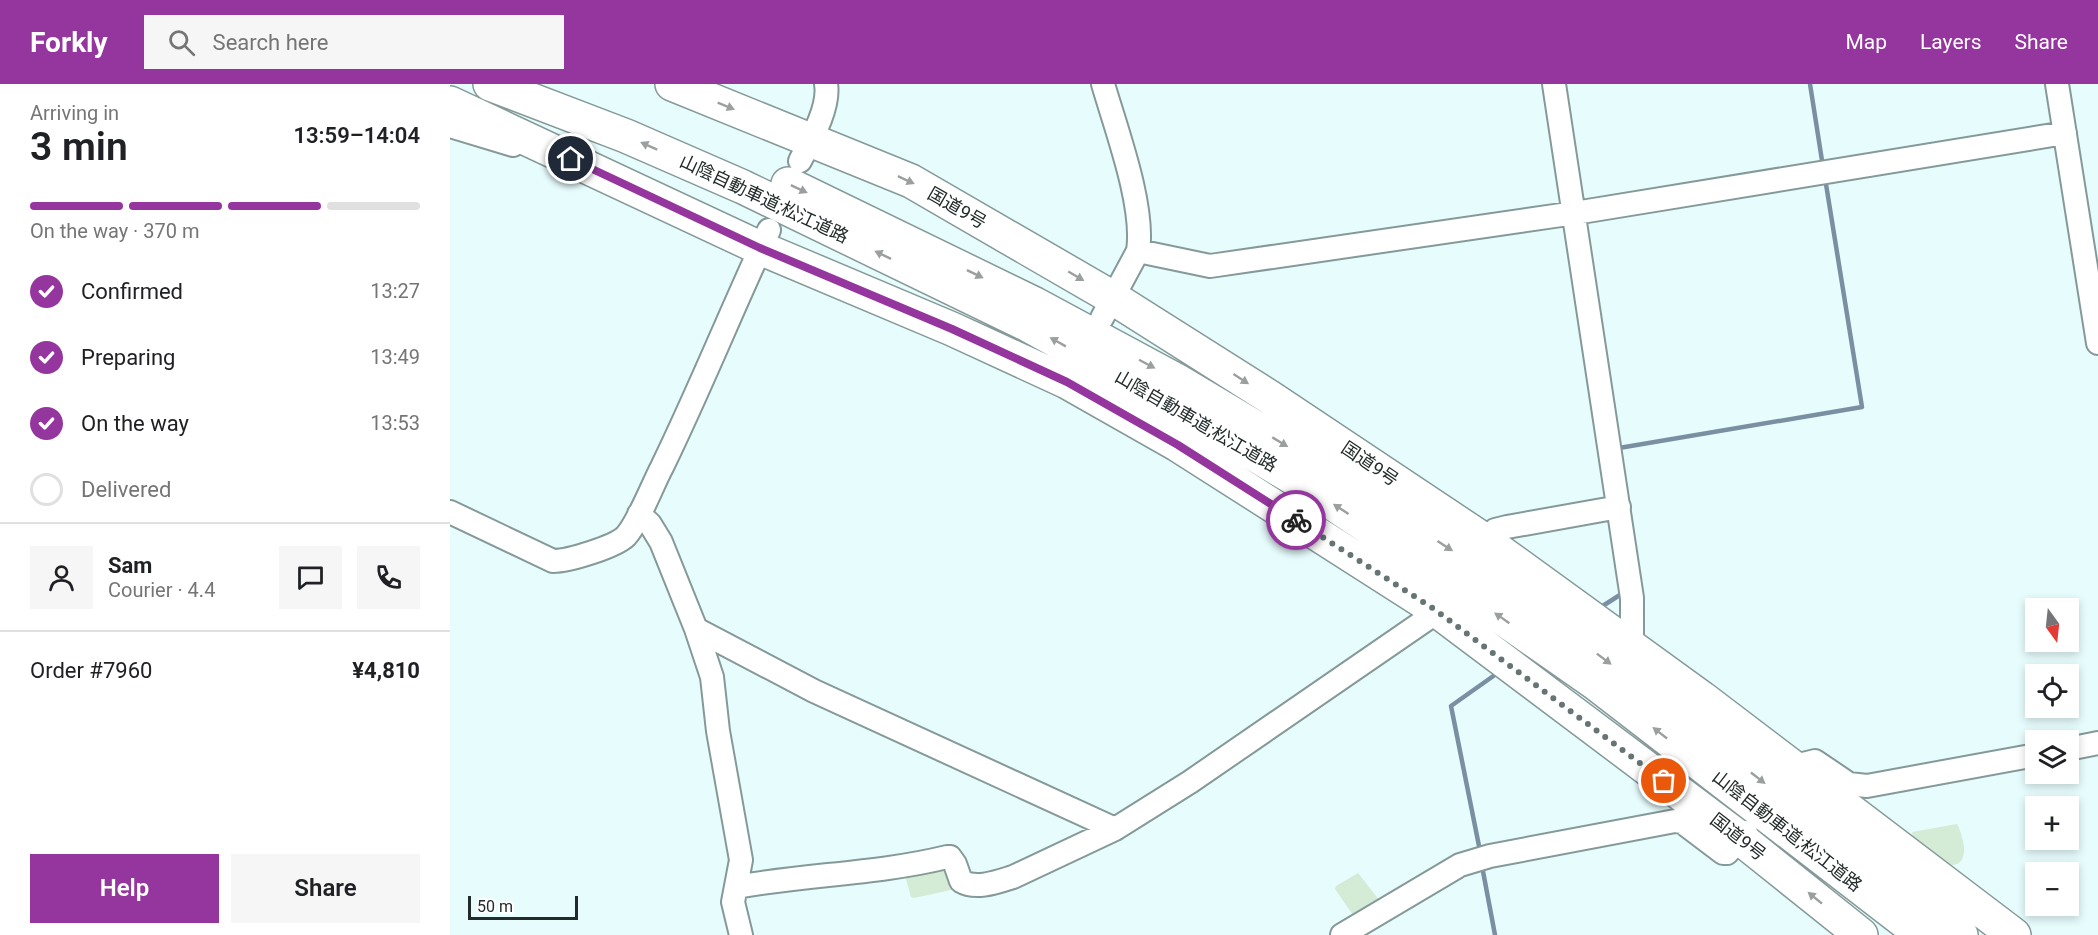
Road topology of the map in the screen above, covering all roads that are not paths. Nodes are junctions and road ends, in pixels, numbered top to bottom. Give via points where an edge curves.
1 (490, 84) edge
2 (552, 84) edge
3 (672, 84) edge
4 (826, 84) edge
5 (1103, 84) edge
6 (1554, 84) edge
7 (2057, 84) edge
8 (450, 103) edge
9 (450, 126) edge
10 (2065, 133) junction
11 (529, 140) junction
12 (805, 151) junction
13 (1575, 213) junction
14 (764, 239) junction
15 (1138, 251) junction
16 (1108, 308) junction
17 (2098, 343) edge
18 (1619, 507) junction
19 (450, 512) edge
20 (639, 514) junction
21 (1481, 544) junction
22 (1440, 601) junction
23 (696, 629) junction
24 (1632, 647) junction
25 (2098, 743) edge
26 (2079, 747) edge
27 (2025, 757) edge
28 (1795, 772) junction
29 (1115, 829) junction
30 (1744, 835) junction
31 (737, 887) junction
32 (1862, 888) junction
33 (2018, 931) edge
34 (741, 935) edge
35 (1342, 935) edge
36 (1861, 935) edge
37 (1912, 935) edge
38 (1922, 935) edge
39 (1961, 935) edge

32 -> 1 highway, 山陰自動車道;松江道路 via 1595,683 1468,594 1303,484 1164,400 1028,325 742,188 626,136
2 -> 39 highway, 山陰自動車道;松江道路 via 753,167 1025,298 1176,380 1316,463 1453,552 1604,659
3 -> 12 highway, 国道9号
4 - 12 street via 828,96
5 - 15 street via 1137,209
6 - 13 street
7 - 10 street
8 - 11 highway, 国道9号
9 - 11 street via 512,146
10 - 13 street
10 - 17 street
11 - 14 highway, 国道9号
12 -> 16 highway, 国道9号 via 911,181
13 - 15 street via 1210,267
13 - 18 street
14 - 20 street
14 - 22 highway, 国道9号 via 952,329 1072,374 1178,445
15 - 16 street
16 -> 21 highway, 国道9号 via 1271,398
18 - 21 street via 1495,530
18 - 24 street via 1632,598
19 - 20 street via 553,561 612,545 625,537
20 - 23 street via 661,542
21 - 24 highway, 国道9号
22 - 29 street via 1427,620
22 - 30 highway, 国道9号
23 - 29 street via 814,691
23 - 31 street via 712,676 741,860
24 - 28 highway, 国道9号
25 - 26 street
27 - 28 street via 1860,787 1815,761 1803,764
28 - 33 highway, 国道9号
29 - 31 street via 995,883 968,885 947,857 909,866
30 - 35 street via 1731,851 1723,853 1682,822 1675,821 1490,856 1460,866
36 -> 30 highway, 国道9号
31 - 34 street via 733,902
32 - 37 highway
32 - 38 highway, 山陰自動車道;松江道路

